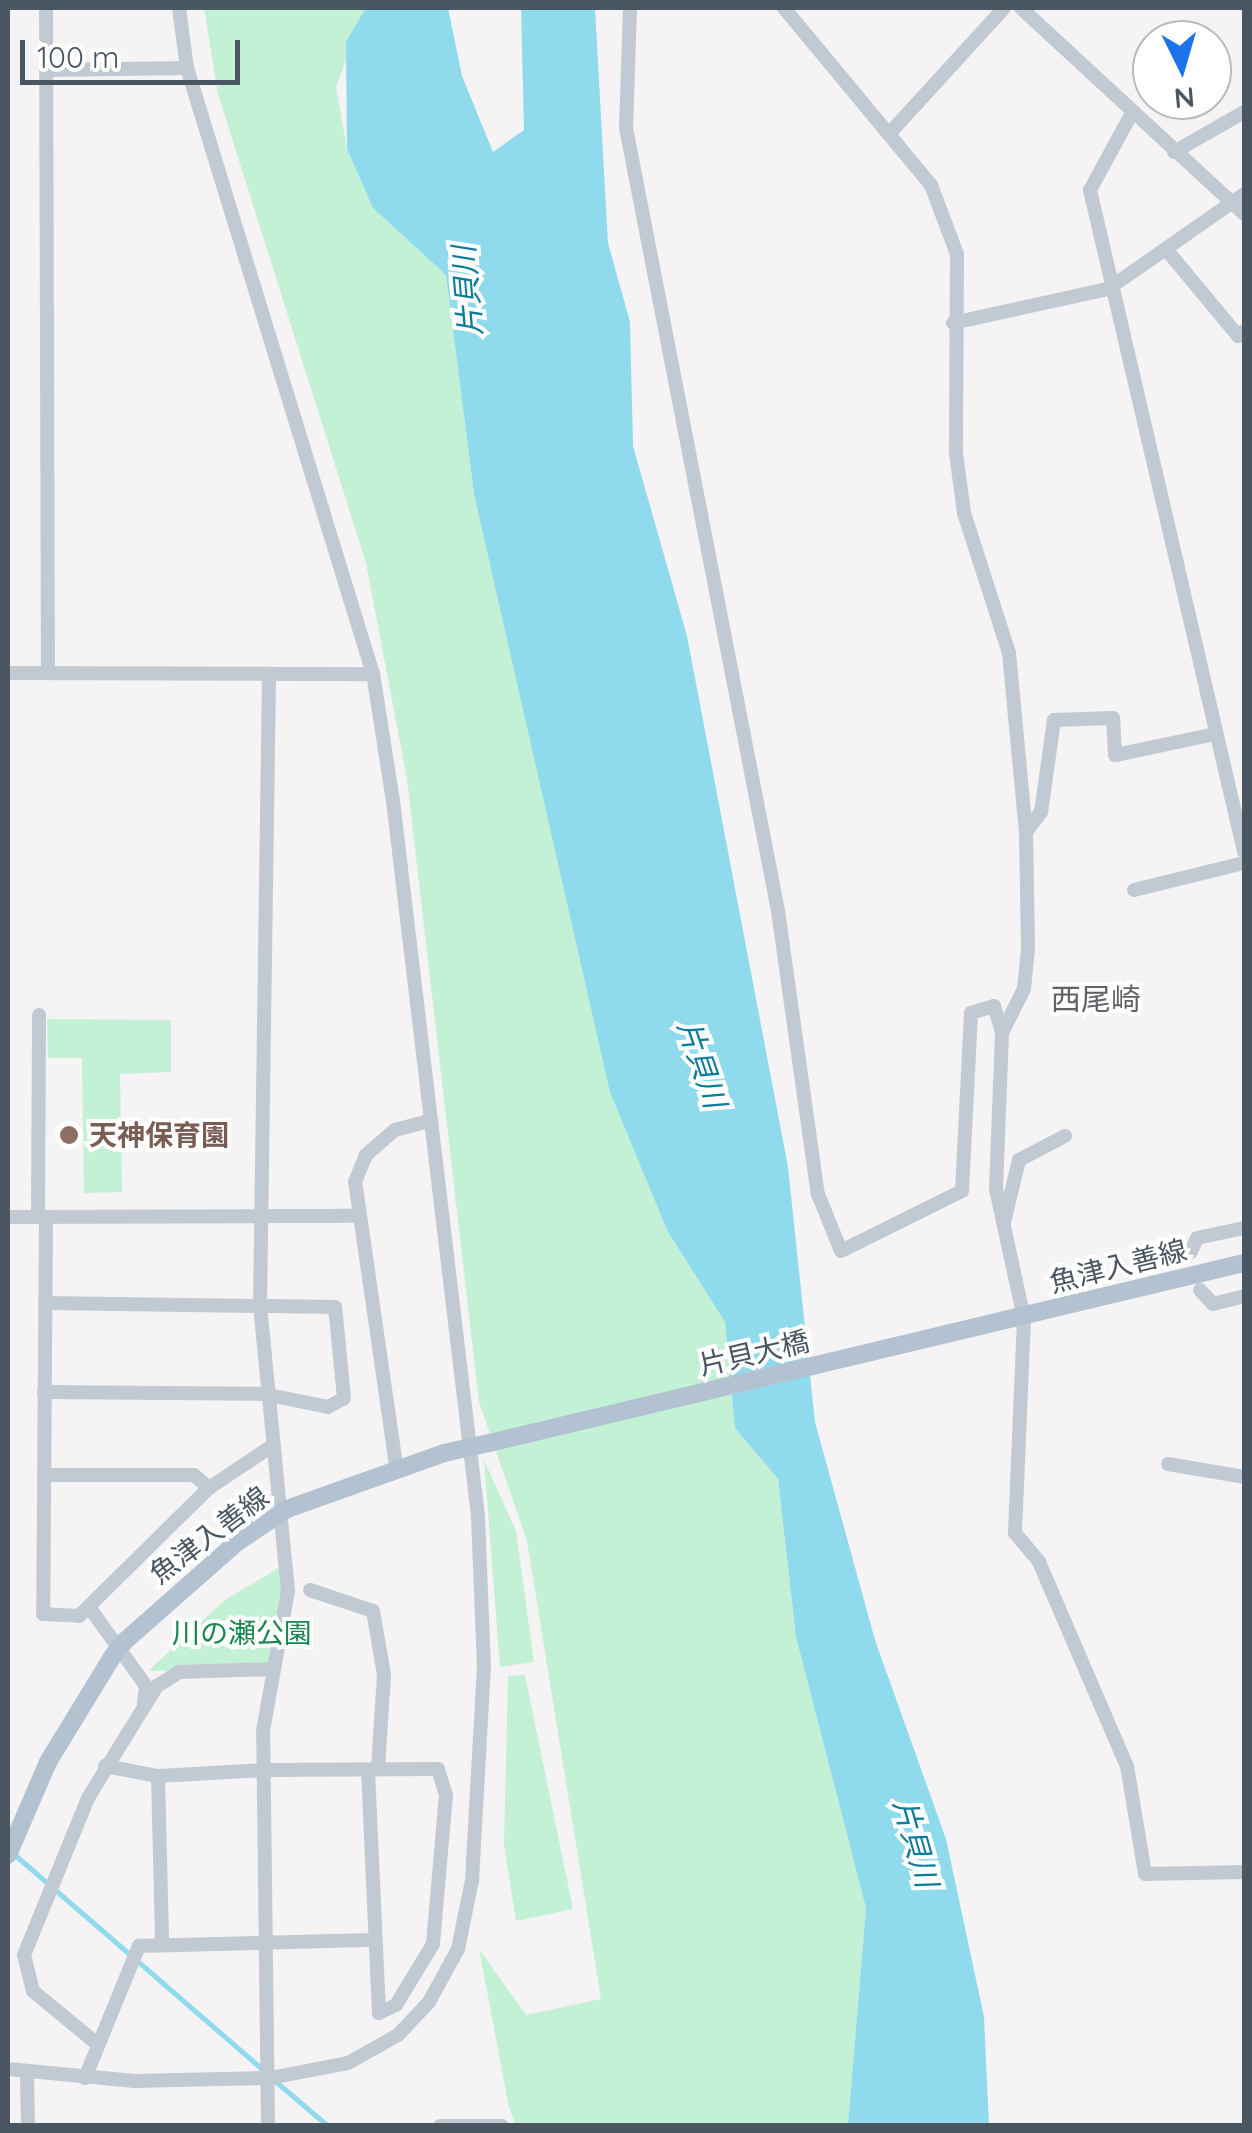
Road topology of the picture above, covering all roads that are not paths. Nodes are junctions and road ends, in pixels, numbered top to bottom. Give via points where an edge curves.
1 (46, 8) edge
2 (179, 8) edge
3 (630, 8) edge
4 (784, 8) edge
5 (1004, 8) edge
6 (1022, 8) edge
7 (187, 68) junction
8 (48, 70) junction
9 (1244, 112) edge
10 (1132, 113) joint
11 (1140, 120) edge
12 (889, 134) junction
13 (1174, 152) junction
14 (1241, 204) edge
15 (1170, 254) junction
16 (1108, 289) junction
17 (954, 323) junction
18 (1244, 331) edge
19 (8, 672) edge
20 (48, 673) junction
21 (373, 674) junction
22 (268, 675) junction
23 (1215, 734) junction
24 (1026, 832) junction
25 (1244, 852) edge
26 (1244, 863) edge
27 (1134, 890) dead end
28 (38, 1015) dead end
29 (1002, 1033) junction
30 (429, 1122) junction
31 (1064, 1136) dead end
32 (355, 1216) junction
33 (8, 1217) edge
34 (42, 1217) junction
35 (261, 1219) junction
36 (1004, 1222) junction
37 (1244, 1228) edge
38 (1191, 1252) dead end
39 (1244, 1263) edge
40 (1200, 1290) dead end
41 (1244, 1296) edge
42 (45, 1303) junction
43 (260, 1306) junction
44 (1015, 1320) junction
45 (44, 1392) junction
46 (264, 1394) junction
47 (514, 1437) joint
48 (268, 1448) junction
49 (1168, 1464) dead end
50 (396, 1465) junction
51 (44, 1475) junction
52 (1244, 1476) edge
53 (209, 1488) junction
54 (310, 1590) dead end
55 (89, 1607) junction
56 (273, 1669) junction
57 (144, 1704) junction
58 (104, 1766) junction
59 (266, 1770) junction
60 (373, 1770) junction
61 (158, 1776) junction
62 (8, 1856) edge
63 (1244, 1872) edge
64 (373, 1940) junction
65 (162, 1941) junction
66 (268, 1942) junction
67 (96, 2043) junction
68 (8, 2070) edge
69 (27, 2075) junction
70 (85, 2078) junction
71 (270, 2078) junction
72 (28, 2126) edge
73 (268, 2126) edge
74 (440, 2126) edge
75 (502, 2126) edge

1 - 8 street
2 - 7 street
3 - 29 street via 626,128 778,911 818,1194 840,1251 962,1191 971,1013 994,1006
4 - 12 street
5 - 12 street
6 - 10 street
7 - 8 street
7 - 21 street
8 - 20 street
9 - 13 street
10 - 16 street via 1090,190
11 - 13 street
12 - 17 street via 930,185 956,254
13 - 14 street
14 - 15 street
15 - 16 street
15 - 18 street via 1238,336
16 - 17 street
16 - 23 street
17 - 24 street via 964,512 1009,652
19 - 20 street
20 - 22 street
21 - 22 street
21 - 30 street
22 - 35 street
23 - 24 street via 1115,755 1112,718 1060,714 1041,812
23 - 25 street
24 - 29 street via 1024,989
26 - 27 street
28 - 34 street
29 - 36 street via 996,1189
30 - 32 street via 395,1130 366,1155
30 - 71 street via 484,1594 472,1880 458,1950 398,2035 348,2062
31 - 36 street via 1020,1160
32 - 35 street
32 - 50 street
33 - 34 street
34 - 35 street
34 - 42 street
35 - 43 street
36 - 44 street
37 - 38 street via 1197,1238
39 - 44 main road, 魚津入善線
40 - 41 street via 1213,1304
42 - 43 street
42 - 45 street
43 - 46 street
43 - 46 street via 335,1307 344,1398 328,1408
44 - 47 main road, 片貝大橋
44 - 63 street via 1015,1533 1039,1562 1127,1766 1145,1874
45 - 46 street
45 - 51 street
46 - 48 street
47 - 50 main road, 魚津入善線, bridge
48 - 53 street
48 - 56 street via 288,1591
49 - 52 street
50 - 62 main road, 魚津入善線, bridge via 287,1510 236,1543 126,1641
51 - 53 street via 194,1475
51 - 55 street via 43,1614
53 - 55 street
54 - 60 street via 373,1612 384,1675
55 - 57 street via 146,1686
56 - 57 street via 179,1672
56 - 59 street
57 - 58 street
58 - 61 street
58 - 67 street via 24,1955 33,1991
59 - 60 street
59 - 61 street
59 - 66 street
60 - 64 street
60 - 64 street via 438,1769 446,1795 433,1944 396,2004 379,2013
61 - 65 street
64 - 66 street
65 - 66 street
65 - 67 street via 132,1958
66 - 71 street
67 - 70 street
68 - 69 street
69 - 70 street
69 - 72 street
70 - 71 street
71 - 73 street
74 - 75 street

